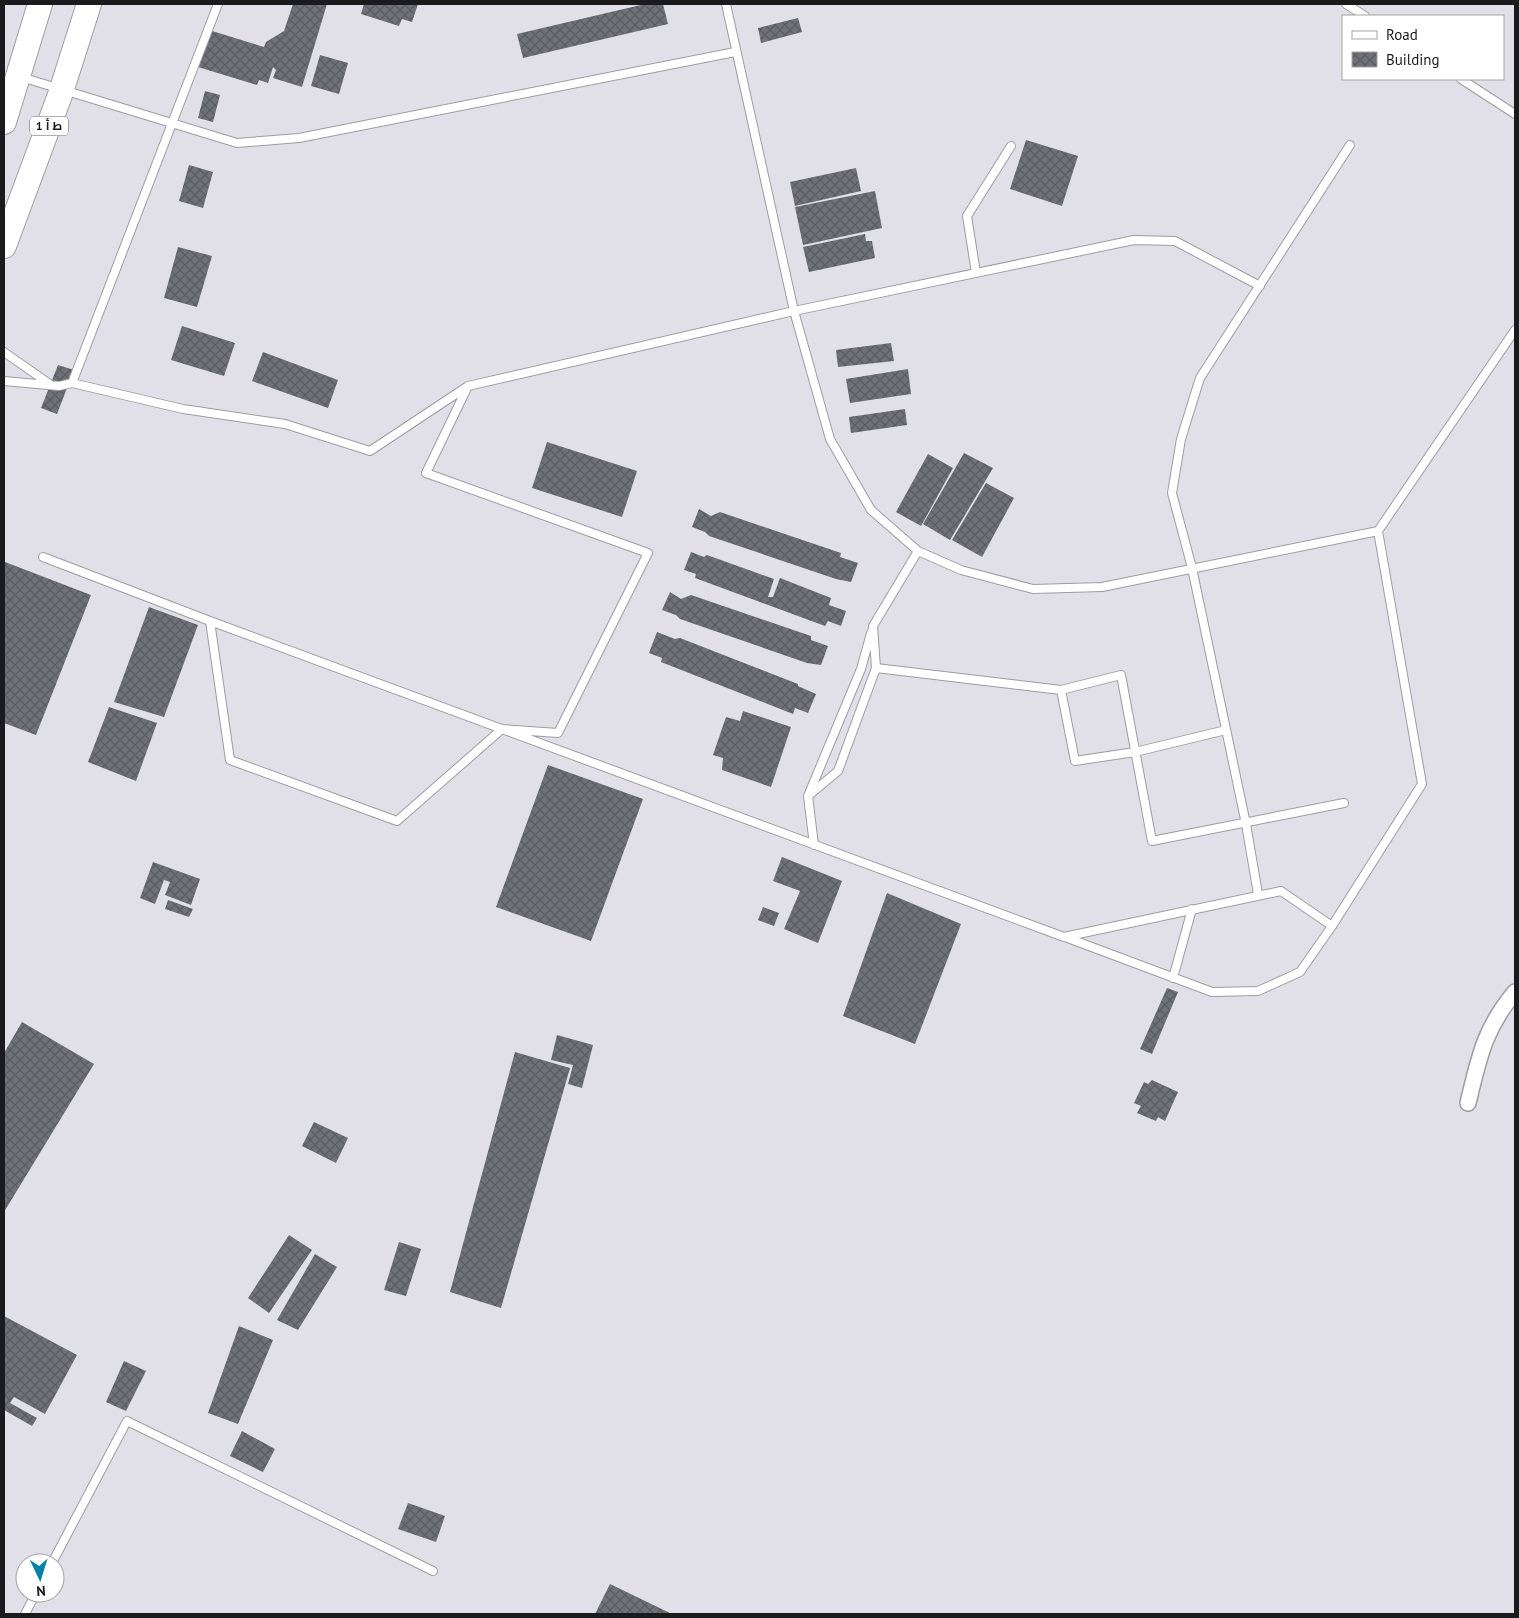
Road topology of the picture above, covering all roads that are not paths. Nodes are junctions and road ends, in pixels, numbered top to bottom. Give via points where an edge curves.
1 (40, 4) edge
2 (89, 4) edge
3 (218, 4) edge
4 (726, 4) edge
5 (1346, 4) edge
6 (1363, 15) edge
7 (735, 52) junction
8 (18, 76) junction
9 (1463, 80) edge
10 (62, 89) junction
11 (6, 109) edge
12 (1515, 114) edge
13 (172, 123) junction
14 (1350, 145) dead end
15 (1011, 146) dead end
16 (4, 246) edge
17 (976, 273) junction
18 (1260, 286) junction
19 (794, 311) junction
20 (1515, 330) edge
21 (4, 352) edge
22 (4, 381) edge
23 (72, 384) junction
24 (51, 385) junction
25 (468, 386) junction
26 (1378, 531) junction
27 (918, 551) junction
28 (43, 556) dead end
29 (1192, 568) junction
30 (210, 621) junction
31 (873, 626) junction
32 (876, 668) junction
33 (1062, 690) junction
34 (502, 729) junction
35 (1226, 730) junction
36 (1135, 752) junction
37 (808, 796) junction
38 (1344, 804) dead end
39 (1246, 824) junction
40 (814, 845) junction
41 (1258, 894) junction
42 (1192, 909) junction
43 (1332, 926) junction
44 (1064, 937) junction
45 (1173, 978) junction
46 (1515, 992) edge
47 (1468, 1103) dead end
48 (57, 1553) edge
49 (433, 1571) dead end

1 - 8 highway
2 - 10 highway, ط أ 1
3 - 13 lane
4 - 7 lane
5 - 6 lane
7 - 13 lane via 299,138 237,144
7 - 19 lane
8 - 10 lane
8 - 11 highway
9 - 12 lane
10 - 13 lane
10 - 16 highway, ط أ 1
13 - 23 lane
14 - 18 lane
15 - 17 lane via 967,216
17 - 18 lane via 1134,240 1175,242
17 - 19 lane
18 - 29 lane via 1200,378 1180,439 1172,493
19 - 25 lane
19 - 27 lane via 830,439 871,510
20 - 26 lane
21 - 24 lane
22 - 24 lane
23 - 24 lane
23 - 25 lane via 183,409 285,424 370,451
25 - 34 lane via 426,473 648,552 558,733
26 - 29 lane
26 - 43 lane via 1422,784
27 - 29 lane via 961,570 1033,589 1102,587
27 - 31 lane
28 - 30 lane
29 - 35 lane
30 - 34 lane
30 - 34 lane via 230,760 397,820
31 - 32 lane
31 - 37 lane via 861,669
32 - 33 lane
32 - 37 lane via 838,771
33 - 36 lane via 1075,761
33 - 36 lane via 1121,675
34 - 40 lane
35 - 36 lane
35 - 39 lane
36 - 39 lane via 1152,841
37 - 40 lane
38 - 39 lane
39 - 41 lane
40 - 44 lane
41 - 42 lane
41 - 43 lane via 1280,890
42 - 44 lane
42 - 45 lane
43 - 45 lane via 1300,972 1258,992 1212,992
44 - 45 lane
46 - 47 street via 1498,1012 1482,1044
48 - 49 lane via 128,1422

